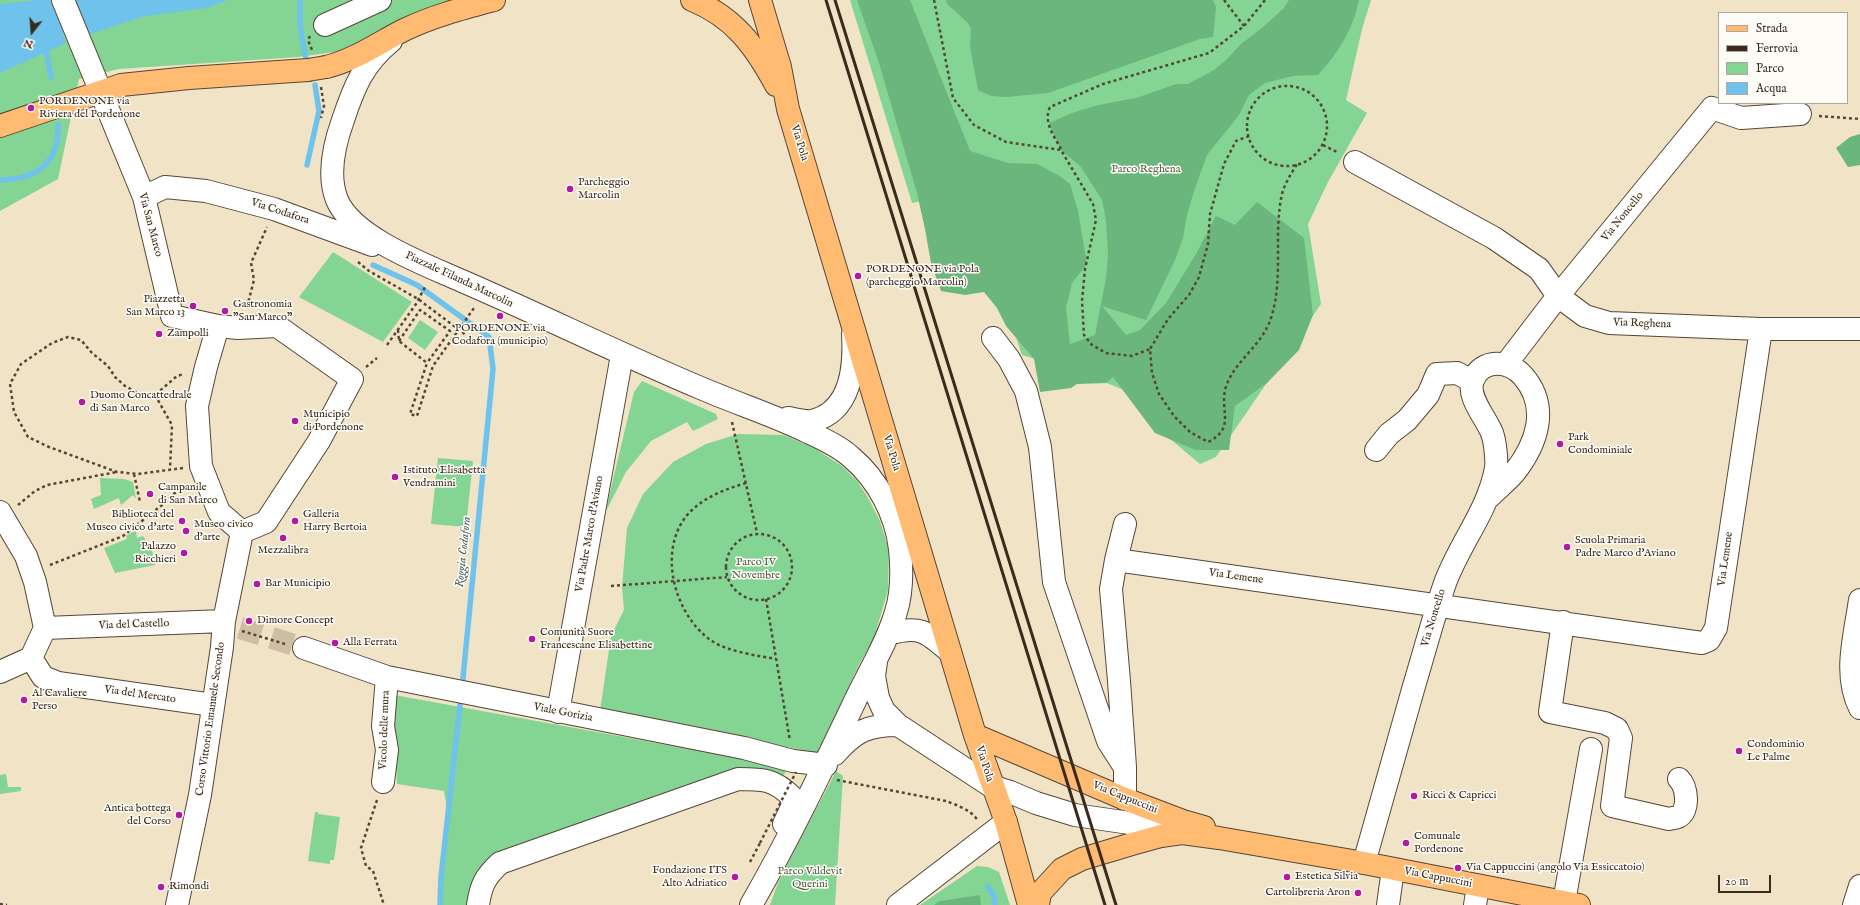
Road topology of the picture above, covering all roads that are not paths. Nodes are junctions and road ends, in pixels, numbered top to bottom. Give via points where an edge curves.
1 (63, 0) edge
2 (380, 0) edge
3 (494, 0) edge
4 (692, 0) edge
5 (760, 0) edge
6 (325, 25) dead end
7 (404, 30) junction
8 (101, 91) junction
9 (788, 109) junction
10 (1800, 114) road end
11 (0, 126) edge
12 (1349, 159) road end
13 (144, 197) junction
14 (412, 259) junction
15 (1558, 296) junction
16 (228, 327) junction
17 (853, 327) junction
18 (1761, 329) junction
19 (1860, 329) edge
20 (993, 338) dead end
21 (622, 355) junction
22 (1506, 364) junction
23 (1472, 382) junction
24 (773, 415) junction
25 (1376, 450) dead end
26 (1488, 498) junction
27 (0, 512) edge
28 (1125, 524) dead end
29 (242, 532) junction
30 (1116, 560) junction
31 (1860, 600) edge
32 (1438, 605) junction
33 (1563, 622) junction
34 (229, 625) junction
35 (44, 628) junction
36 (888, 634) junction
37 (304, 648) tunnel mouth
38 (950, 652) junction
39 (876, 657) junction
40 (31, 658) junction
41 (0, 672) edge
42 (387, 677) junction
43 (213, 705) junction
44 (1860, 708) edge
45 (558, 712) junction
46 (898, 725) junction
47 (975, 735) junction
48 (1591, 749) dead end
49 (826, 766) junction
50 (1125, 767) junction
51 (1679, 779) dead end
52 (383, 782) road end
53 (992, 786) junction
54 (1125, 799) junction
55 (1006, 822) junction
56 (1182, 833) junction
57 (1280, 848) junction
58 (1364, 863) junction
59 (1393, 869) junction
60 (768, 876) junction
61 (1860, 886) edge
62 (1476, 895) edge
63 (1572, 904) edge
64 (176, 905) edge
65 (478, 905) edge
66 (751, 905) edge
67 (757, 905) edge
68 (898, 905) edge
69 (1029, 905) edge
70 (1038, 905) edge
71 (1388, 905) edge
72 (1854, 905) edge

1 - 8 street, Via San Marco
2 - 6 street
3 - 7 main road via 430,19
4 - 9 main road via 720,15 748,39 763,61
5 - 9 main road, Via Pola via 780,67
7 - 8 main road via 359,55 317,69 189,78 121,85
7 - 14 street, Piazzale Filanda Marcolin via 370,60 358,79 336,140 333,178 338,200 350,219 375,238
8 - 11 main road
8 - 13 street, Via San Marco
9 - 17 main road, Via Pola
10 - 15 street, Via Noncello via 1741,118 1712,108
12 - 15 street, Via Reghena via 1494,238 1540,269
13 - 14 street, Via Codafora via 164,188 206,191 274,209
13 - 16 street, Via San Marco via 172,316
14 - 21 street, Piazzale Filanda Marcolin
15 - 18 street, Via Reghena via 1585,316 1609,323
15 - 22 street, Via Noncello
16 - 29 street via 206,367 197,406 203,472 218,512
16 - 29 street via 278,326 352,379 319,441 266,522
17 - 24 street, Piazzale Filanda Marcolin via 852,372 839,404 828,415 811,421
17 - 38 main road, Via Pola
18 - 19 street, Via Reghena
18 - 33 street, Via Lemene via 1714,634 1702,643
20 - 50 street via 1009,359 1026,391 1040,447 1054,582 1108,741
21 - 24 street, Piazzale Filanda Marcolin via 727,399
21 - 45 street, Via Padre Marco d'Aviano
22 - 23 street via 1495,362 1487,365 1477,372
22 - 26 street via 1518,370 1528,381 1535,397 1539,421 1536,436 1517,469
23 - 25 street via 1458,373 1437,374 1428,395
23 - 26 street, Via Noncello via 1472,396 1493,435 1496,466
24 - 36 street, Piazzale Filanda Marcolin via 832,443 850,456 877,485 890,511 900,548 901,591
26 - 32 street, Via Noncello via 1453,564
27 - 35 street via 26,556
28 - 30 street
29 - 34 street, Corso Vittorio Emanuele Secondo
30 - 32 street, Via Lemene
30 - 50 street via 1111,589
31 - 44 street via 1850,666 1853,691
32 - 33 street, Via Lemene
32 - 58 street, Via Noncello
33 - 51 street via 1550,712 1605,723 1617,730 1621,738 1612,806 1669,819 1678,817 1685,810 1686,799
34 - 35 street, Via del Castello
34 - 43 street, Corso Vittorio Emanuele Secondo via 222,647
35 - 40 street
36 - 38 street via 914,628 932,637
36 - 39 street, Piazzale Filanda Marcolin
37 - 42 street, Viale Gorizia
38 - 47 main road, Via Pola
39 - 46 street, Via Cappuccini via 874,676 878,698 884,711
39 - 49 street, Piazzale Filanda Marcolin
40 - 41 street
40 - 43 street, Via del Mercato via 43,677 58,683
42 - 45 street, Viale Gorizia
42 - 52 street, Vicolo delle mura via 383,726 387,750
43 - 64 street, Corso Vittorio Emanuele Secondo via 200,795
45 - 49 street, Viale Gorizia via 744,748 794,766
46 - 49 street via 877,725 863,730 841,747
46 - 53 street, Via Cappuccini
47 - 53 main road, Via Pola
47 - 54 main road, Via Cappuccini
48 - 63 street, Via Cappuccini
49 - 60 street
50 - 54 street
53 - 55 main road, Via Pola
53 - 56 street, Via Cappuccini via 1075,815
54 - 57 main road, Via Cappuccini via 1183,821
55 - 68 street
55 - 69 main road, Via Pola
56 - 57 main road, Via Cappuccini
56 - 70 main road, Via Cappuccini via 1132,844 1062,869 1040,892
57 - 58 main road, Via Cappuccini
58 - 59 main road, Via Cappuccini
59 - 62 main road, Via Cappuccini
59 - 71 street
60 - 65 street via 775,844 792,807 792,797 780,785 759,779 738,779 500,863 481,886
60 - 66 street
60 - 67 street
61 - 72 street
62 - 63 main road, Via Cappuccini

